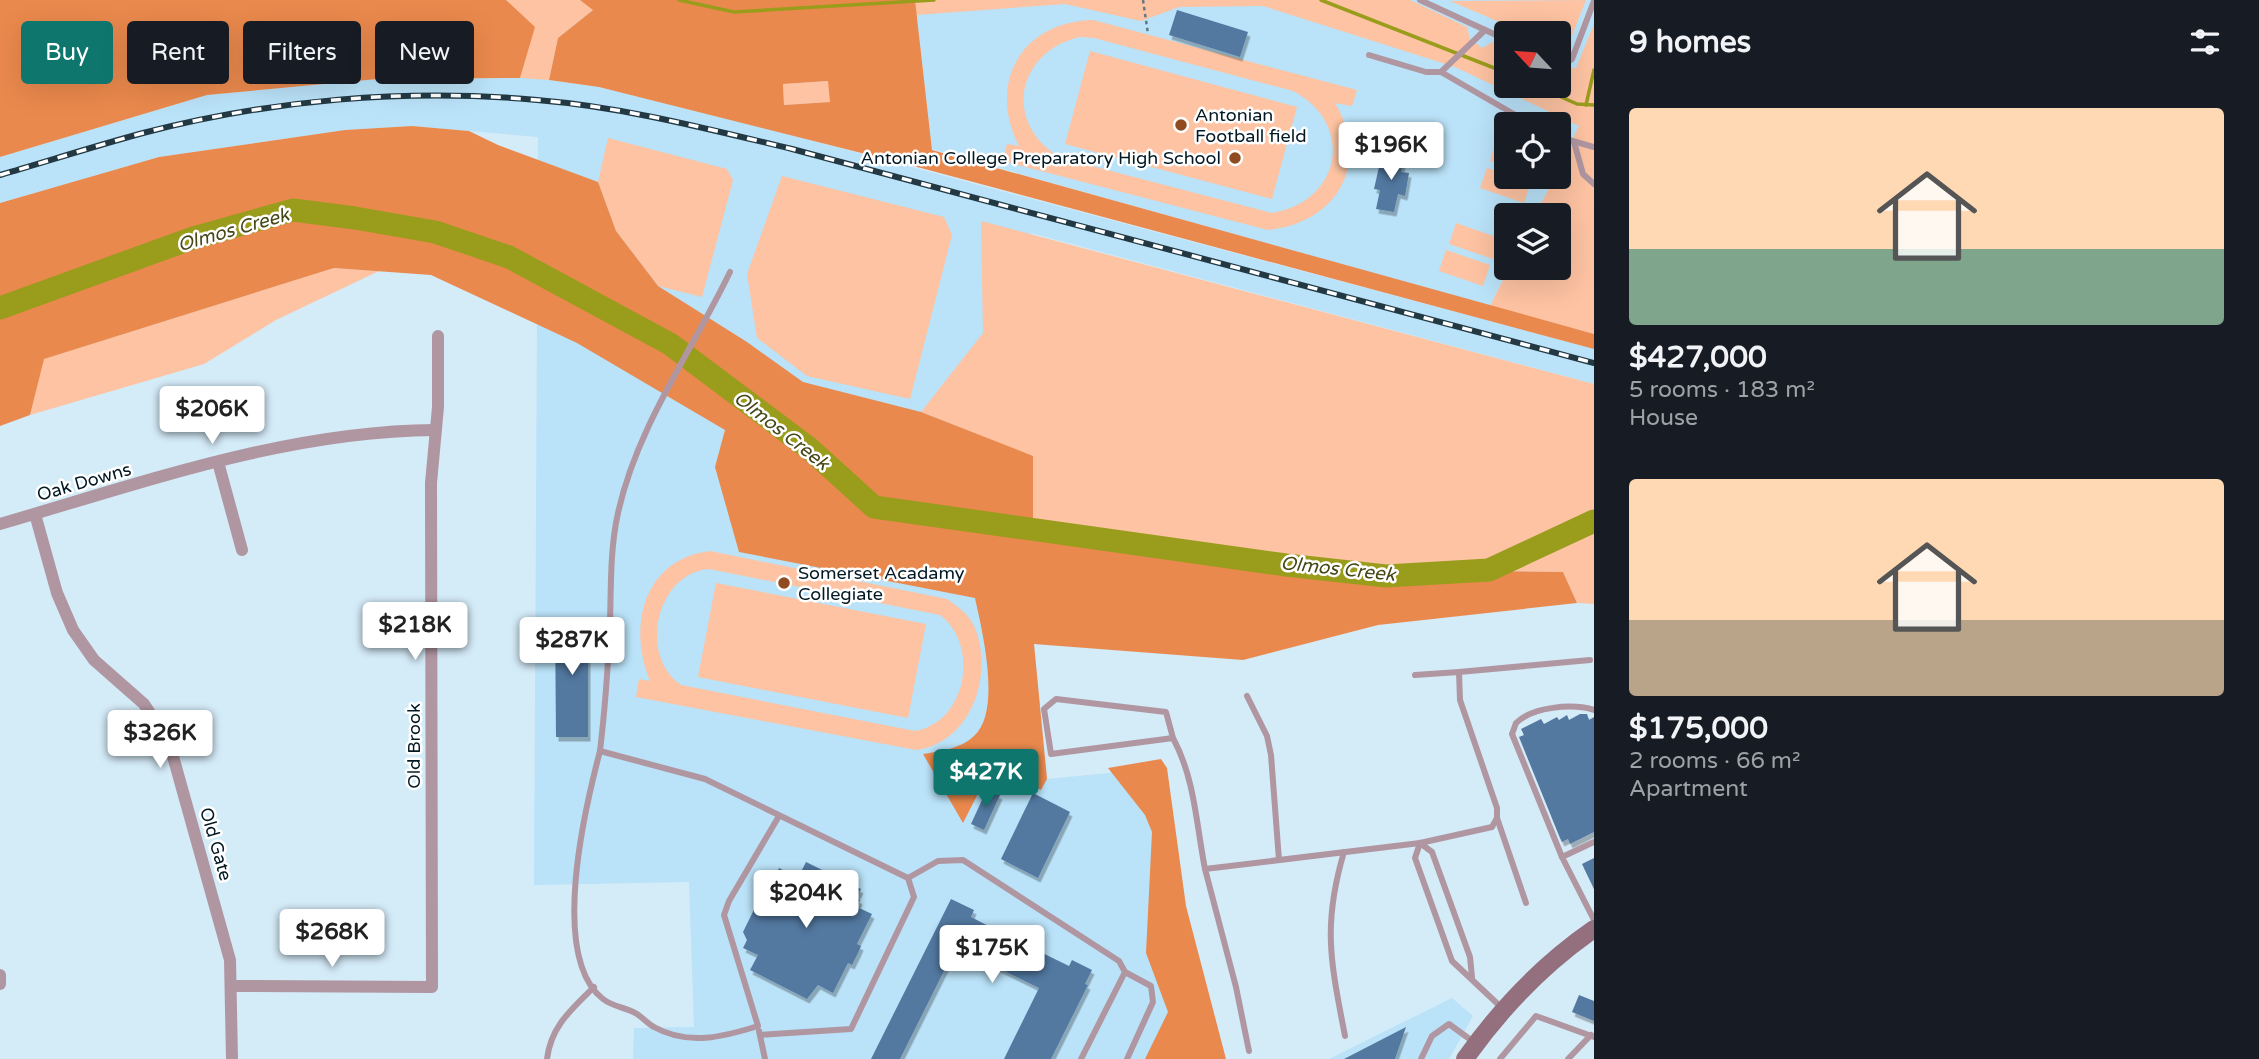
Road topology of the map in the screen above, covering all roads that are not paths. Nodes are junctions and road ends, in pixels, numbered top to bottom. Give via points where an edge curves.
1 (1420, 0) edge
2 (1594, 1) edge
3 (1485, 30) junction
4 (1494, 34) edge
5 (1369, 55) dead end
6 (1572, 59) edge
7 (1441, 72) junction
8 (1510, 112) edge
9 (1571, 141) edge
10 (1574, 142) junction
11 (1594, 147) edge
12 (1594, 184) edge
13 (730, 272) dead end
14 (438, 336) dead end
15 (435, 430) junction
16 (218, 462) junction
17 (35, 514) junction
18 (0, 524) edge
19 (242, 550) dead end
20 (1590, 660) dead end
21 (1459, 672) junction
22 (1415, 675) dead end
23 (1247, 696) dead end
24 (1594, 710) edge
25 (1173, 738) junction
26 (600, 751) junction
27 (779, 816) junction
28 (1497, 818) junction
29 (1594, 842) edge
30 (1420, 843) junction
31 (1344, 852) junction
32 (1562, 857) junction
33 (1279, 860) junction
34 (1205, 869) junction
35 (908, 878) junction
36 (1526, 903) dead end
37 (1594, 920) edge
38 (1594, 929) edge
39 (1125, 972) junction
40 (1472, 977) junction
41 (232, 986) junction
42 (594, 987) junction
43 (1503, 1009) junction
44 (758, 1026) junction
45 (760, 1035) junction
46 (1345, 1036) dead end
47 (1592, 1036) edge
48 (1476, 1044) junction
49 (1249, 1051) dead end
50 (233, 1059) edge
51 (547, 1059) edge
52 (765, 1059) edge
53 (1081, 1059) edge
54 (1127, 1059) edge
55 (1421, 1059) edge
56 (1465, 1059) edge
57 (1500, 1059) edge
58 (1568, 1059) edge

1 - 3 lane
2 - 6 lane
3 - 4 lane
3 - 7 lane
5 - 7 lane
7 - 8 lane
9 - 10 lane
10 - 11 lane
10 - 12 lane via 1583,174
13 - 26 lane via 663,398 628,475 617,515
14 - 15 street, Old Brook
15 - 16 street, Oak Downs via 299,442
15 - 41 street, Old Brook via 430,483 432,987
16 - 17 street, Oak Downs
16 - 19 street
17 - 18 street, Oak Downs
17 - 41 street, Old Gate via 57,593 73,630 94,660 144,704 169,742 230,960
20 - 21 lane
21 - 22 lane
21 - 28 lane via 1460,700
23 - 33 lane via 1271,755
24 - 32 lane via 1535,712 1513,728 1513,741
25 - 25 lane via 1051,754 1044,709 1056,699 1166,712
25 - 34 lane via 1193,787
26 - 27 lane via 694,775
26 - 42 lane via 584,809 574,923 580,957
27 - 35 lane
27 - 44 lane via 724,915
28 - 30 lane via 1492,827 1482,831
28 - 36 lane
29 - 32 lane
30 - 31 lane
30 - 40 lane via 1433,852 1470,957
30 - 40 lane via 1415,858 1452,961
31 - 33 lane
31 - 46 lane via 1334,886 1329,952
32 - 37 lane
33 - 34 lane
34 - 49 lane
35 - 39 lane via 938,861 963,860 1119,961
35 - 45 lane via 914,897 851,1029
38 - 43 main road via 1554,959
39 - 53 lane
39 - 54 lane via 1151,986 1153,1002
40 - 43 lane
41 - 50 street, Old Gate
42 - 44 lane via 608,1002 628,1009 652,1027 683,1037 717,1038
42 - 51 lane via 550,1038
43 - 48 main road
44 - 45 lane
45 - 52 lane
47 - 57 lane via 1536,1016
47 - 58 lane
48 - 55 lane via 1449,1024 1432,1036
48 - 56 main road

